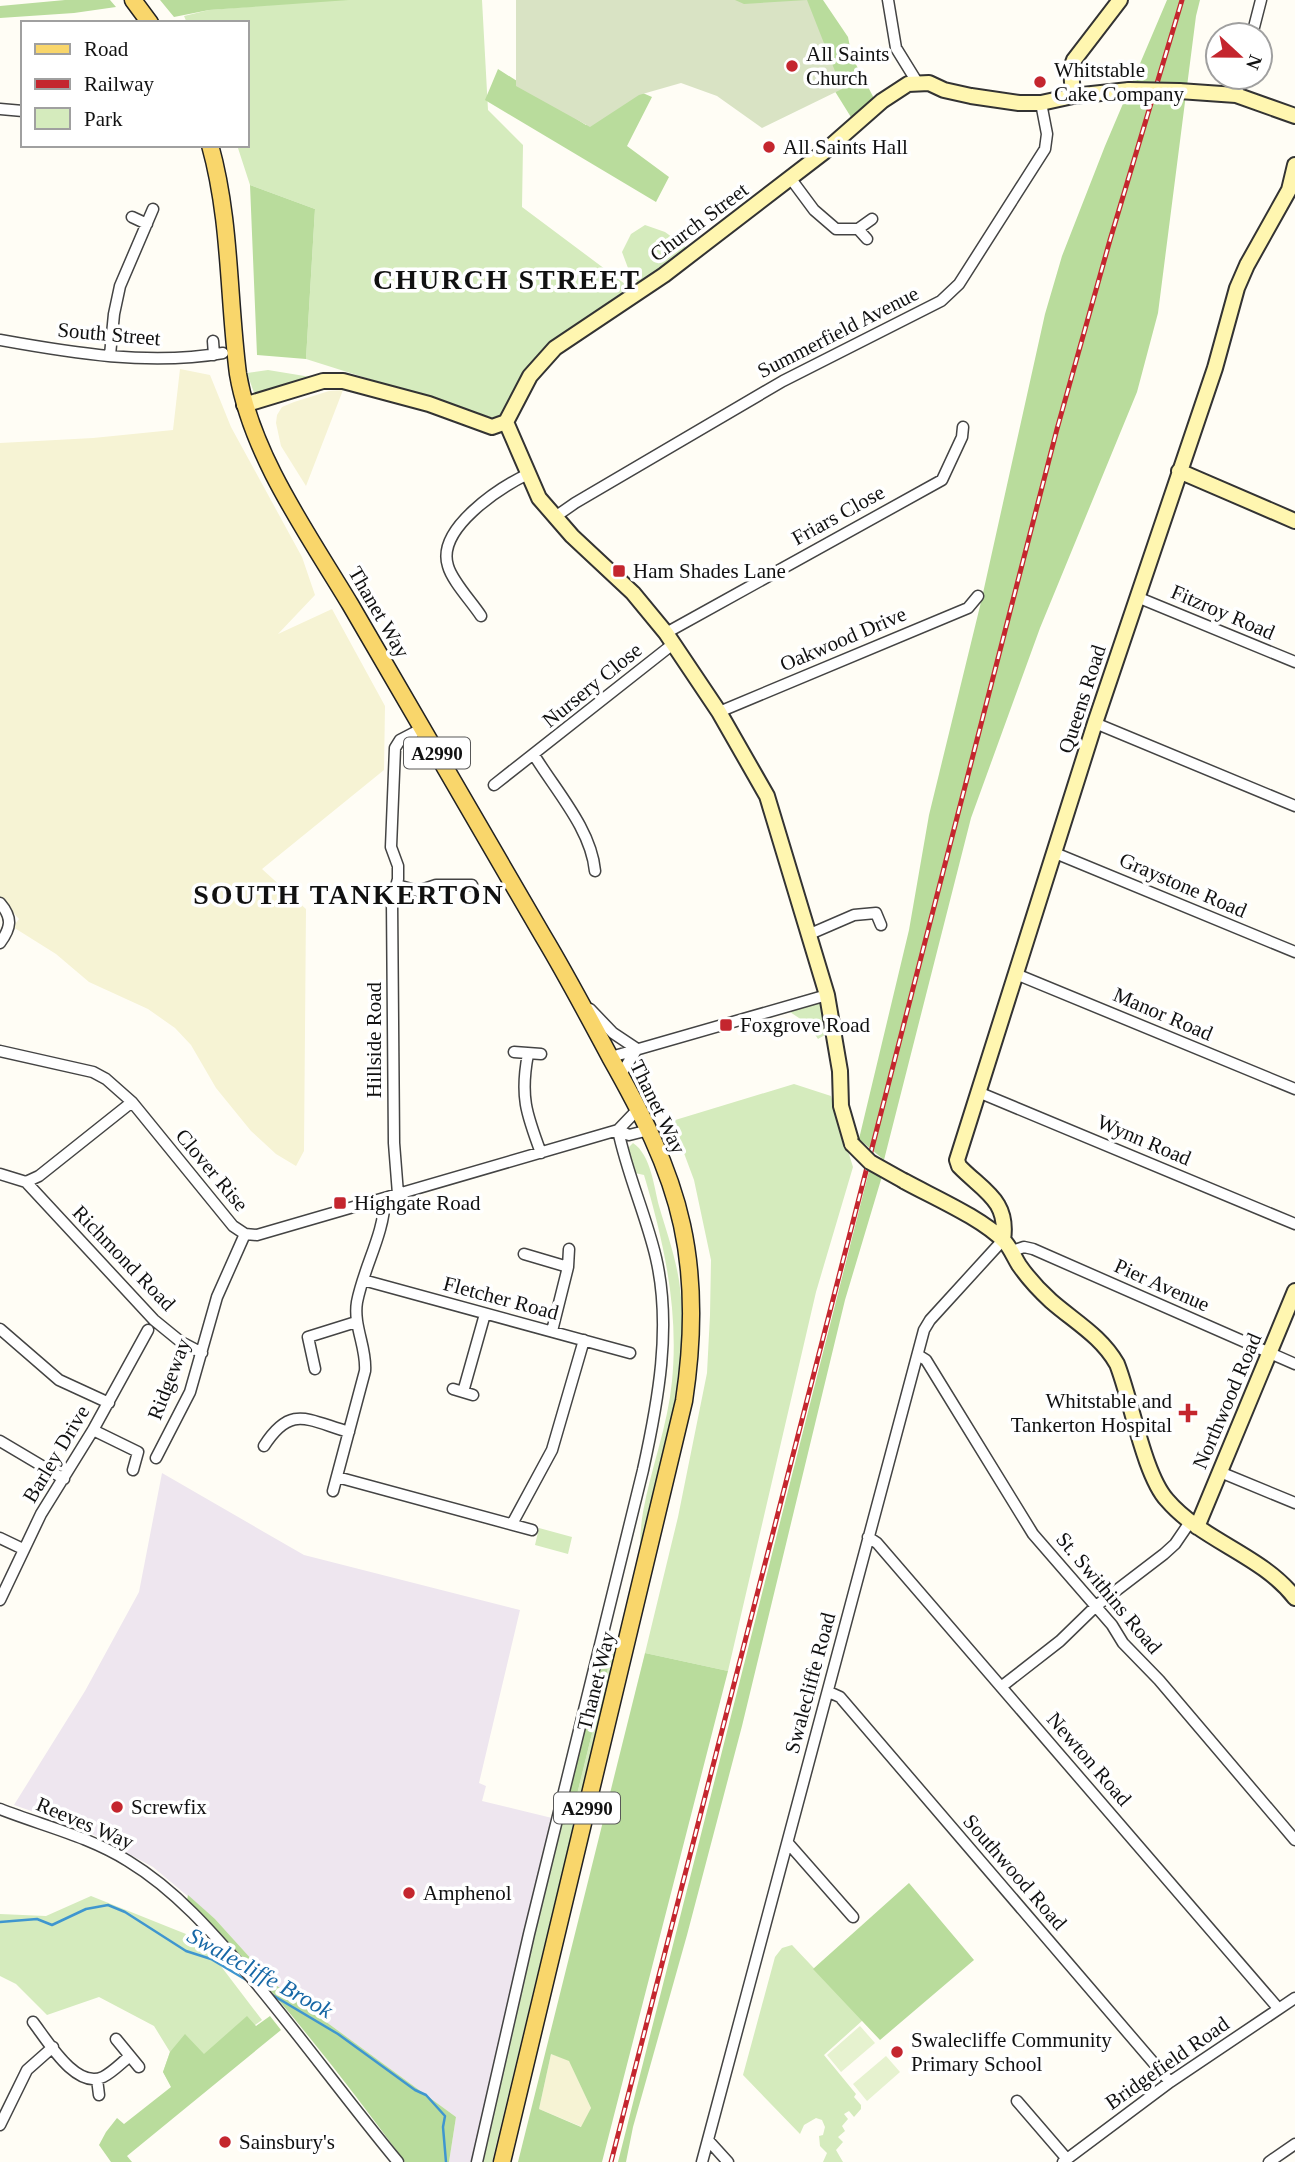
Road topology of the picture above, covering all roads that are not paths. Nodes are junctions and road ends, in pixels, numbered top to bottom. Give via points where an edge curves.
1 (133, 0) edge
2 (888, 0) edge
3 (1120, 0) edge
4 (1261, 0) edge
5 (149, 21) edge
6 (1256, 21) edge
7 (917, 82) junction
8 (1237, 91) edge
9 (1236, 95) junction
10 (1073, 96) junction
11 (1041, 103) junction
12 (0, 109) edge
13 (21, 111) edge
14 (1295, 116) edge
15 (211, 147) edge
16 (1295, 165) edge
17 (791, 178) junction
18 (153, 209) dead end
19 (132, 217) dead end
20 (872, 219) dead end
21 (147, 224) junction
22 (858, 229) junction
23 (867, 239) dead end
24 (0, 340) edge
25 (213, 341) dead end
26 (110, 355) junction
27 (244, 405) junction
28 (506, 422) junction
29 (963, 427) dead end
30 (1179, 471) junction
31 (528, 474) junction
32 (555, 517) junction
33 (1295, 521) edge
34 (978, 596) dead end
35 (1137, 597) junction
36 (481, 616) dead end
37 (669, 638) junction
38 (1295, 662) edge
39 (719, 712) junction
40 (1096, 723) junction
41 (423, 728) junction
42 (534, 755) junction
43 (494, 785) dead end
44 (1295, 806) edge
45 (1055, 853) junction
46 (595, 871) dead end
47 (397, 885) junction
48 (472, 885) dead end
49 (0, 903) edge
50 (881, 925) dead end
51 (810, 934) junction
52 (0, 943) edge
53 (1295, 952) edge
54 (1016, 974) junction
55 (827, 995) junction
56 (578, 997) junction
57 (637, 1049) junction
58 (0, 1051) edge
59 (513, 1052) dead end
60 (528, 1054) junction
61 (541, 1054) dead end
62 (611, 1057) junction
63 (621, 1074) junction
64 (1295, 1089) edge
65 (978, 1092) junction
66 (132, 1102) junction
67 (639, 1108) junction
68 (618, 1130) junction
69 (649, 1130) junction
70 (541, 1153) junction
71 (0, 1174) edge
72 (26, 1182) junction
73 (398, 1194) junction
74 (385, 1199) junction
75 (1295, 1224) edge
76 (245, 1234) junction
77 (1007, 1245) junction
78 (569, 1249) dead end
79 (524, 1254) dead end
80 (568, 1267) junction
81 (363, 1280) junction
82 (1295, 1291) edge
83 (485, 1314) junction
84 (356, 1322) junction
85 (0, 1329) edge
86 (148, 1330) dead end
87 (552, 1331) junction
88 (584, 1340) junction
89 (202, 1353) junction
90 (630, 1353) dead end
91 (1269, 1353) junction
92 (918, 1355) junction
93 (1295, 1364) edge
94 (315, 1369) dead end
95 (463, 1392) dead end
96 (109, 1403) junction
97 (93, 1430) junction
98 (349, 1432) junction
99 (0, 1441) edge
100 (264, 1446) dead end
101 (156, 1458) dead end
102 (133, 1470) dead end
103 (1220, 1472) junction
104 (337, 1477) junction
105 (64, 1479) junction
106 (333, 1491) dead end
107 (1295, 1503) edge
108 (512, 1524) junction
109 (1193, 1525) junction
110 (532, 1530) dead end
111 (868, 1537) junction
112 (0, 1538) edge
113 (23, 1549) junction
114 (1295, 1598) edge
115 (0, 1600) edge
116 (1096, 1606) junction
117 (1001, 1687) junction
118 (829, 1692) junction
119 (0, 1809) edge
120 (1295, 1840) edge
121 (788, 1843) junction
122 (853, 1916) dead end
123 (1295, 1998) edge
124 (1278, 2008) junction
125 (33, 2022) dead end
126 (116, 2039) dead end
127 (53, 2047) junction
128 (130, 2056) junction
129 (139, 2067) dead end
130 (97, 2079) junction
131 (1170, 2082) junction
132 (99, 2095) dead end
133 (1017, 2101) dead end
134 (4, 2106) edge
135 (0, 2125) edge
136 (708, 2140) junction
137 (1295, 2144) edge
138 (1065, 2161) edge
139 (398, 2162) edge
140 (477, 2162) edge
141 (502, 2162) edge
142 (702, 2162) edge
143 (728, 2162) edge
144 (1269, 2162) edge

1 - 5 main road
2 - 7 street via 896,48
3 - 10 street via 1074,60
4 - 6 street
7 - 11 street via 971,96
7 - 17 street, Church Street via 882,101
8 - 9 street
9 - 10 street, bridge via 1129,90
9 - 14 street
10 - 11 street
11 - 32 street, Summerfield Avenue via 1045,149 959,284 941,301 783,381
12 - 13 street
15 - 27 main road, Thanet Way / A2990 via 225,216 234,348
16 - 30 street, Queens Road via 1289,190 1237,288
17 - 22 street via 826,223 836,229
17 - 28 street, Church Street via 664,275 555,348 530,376
18 - 21 street
19 - 21 street
20 - 22 street
21 - 26 street via 120,286
22 - 23 street
24 - 26 street, South Street
25 - 26 street, South Street via 219,354 170,359
27 - 28 street via 323,381 343,381 492,427
27 - 41 main road, Thanet Way / A2990 via 283,490
28 - 31 street
29 - 37 street, Friars Close via 942,480
30 - 33 street
30 - 35 street, Queens Road
31 - 32 street
31 - 36 street via 505,485 457,528 447,546 450,571
32 - 37 street via 633,593
34 - 39 street, Oakwood Drive via 968,608
35 - 38 street, Fitzroy Road
35 - 40 street, Queens Road
37 - 39 street
37 - 42 street, Nursery Close
39 - 51 street via 767,796
40 - 44 street
40 - 45 street, Queens Road
41 - 47 street, Hillside Road via 400,740 395,748 391,847 398,866
41 - 56 main road, Thanet Way / A2990
42 - 43 street, Nursery Close
42 - 46 street, Nursery Close via 583,828
45 - 53 street, Graystone Road
45 - 54 street, Queens Road
47 - 48 street via 418,891 436,885
47 - 73 street, Hillside Road via 392,901
49 - 52 street via 10,925
50 - 51 street via 876,913 854,915
51 - 55 street
54 - 64 street, Manor Road
54 - 65 street, Queens Road
55 - 57 street
55 - 77 street, bridge via 841,1106 852,1144 870,1163 979,1224
56 - 57 street via 612,1033
56 - 62 main road, Thanet Way / A2990
57 - 62 street
57 - 63 street
58 - 66 street, Clover Rise via 93,1072
59 - 60 street
60 - 61 street
60 - 70 street via 525,1110
62 - 63 main road, Thanet Way / A2990
63 - 67 main road, Thanet Way / A2990
65 - 75 street, Wynn Road
65 - 77 street, Queens Road via 957,1160 999,1206
66 - 72 street
66 - 76 street, Clover Rise via 233,1226
67 - 68 street, Clover Rise
67 - 69 main road, Thanet Way / A2990
68 - 69 street, Clover Rise via 629,1136
68 - 70 street, Clover Rise
68 - 140 street via 657,1260 662,1313 653,1427
69 - 141 main road, Thanet Way / A2990 via 682,1225 692,1290 684,1401
70 - 73 street, Clover Rise
71 - 72 street
72 - 89 street, Richmond Road via 154,1320
73 - 74 street, Clover Rise
74 - 76 street, Clover Rise via 257,1235
74 - 81 street via 382,1229
76 - 89 street, Ridgeway via 217,1297
77 - 91 street, Pier Avenue via 1033,1249
77 - 92 street, Swalecliffe Road via 930,1320
77 - 109 street via 1049,1300 1097,1336 1110,1352 1157,1484 1165,1499
78 - 80 street
79 - 80 street
80 - 87 street
81 - 83 street, Fletcher Road
81 - 84 street
82 - 91 street, Northwood Road
83 - 87 street, Fletcher Road
83 - 95 street
84 - 94 street via 308,1337
84 - 98 street via 366,1359
85 - 96 street via 59,1380
86 - 96 street, Barley Drive
87 - 88 street, Fletcher Road
88 - 90 street, Fletcher Road
88 - 108 street via 552,1450
89 - 101 street, Ridgeway via 184,1405
91 - 93 street, Pier Avenue
91 - 103 street, Northwood Road
92 - 111 street, Swalecliffe Road
92 - 116 street, St. Swithins Road via 926,1360 1033,1534
96 - 97 street, Barley Drive
97 - 102 street via 138,1452
97 - 105 street, Barley Drive
98 - 100 street via 302,1418 289,1419 279,1424
98 - 104 street
99 - 105 street
103 - 107 street
103 - 109 street, Northwood Road
104 - 106 street
104 - 108 street
105 - 113 street, Barley Drive
108 - 110 street
109 - 114 street via 1260,1567
109 - 116 street, Northwood Road via 1164,1554
111 - 117 street, Newton Road
111 - 118 street, Swalecliffe Road
112 - 113 street
113 - 115 street, Barley Drive
116 - 117 street, Northwood Road
116 - 120 street, St. Swithins Road
117 - 124 street, Newton Road
118 - 121 street, Swalecliffe Road
118 - 131 street, Southwood Road via 839,1697
119 - 139 street, Reeves Way via 71,1833 130,1862 184,1903 250,1976
121 - 122 street
121 - 136 street, Swalecliffe Road
123 - 124 street, Bridgefield Road
124 - 131 street, Bridgefield Road
125 - 127 street
126 - 128 street
127 - 130 street via 75,2073
127 - 134 street via 27,2070
128 - 129 street
128 - 130 street
130 - 132 street
131 - 138 street, Bridgefield Road
133 - 138 street
134 - 135 street
136 - 142 street, Swalecliffe Road
136 - 143 street
137 - 144 street

